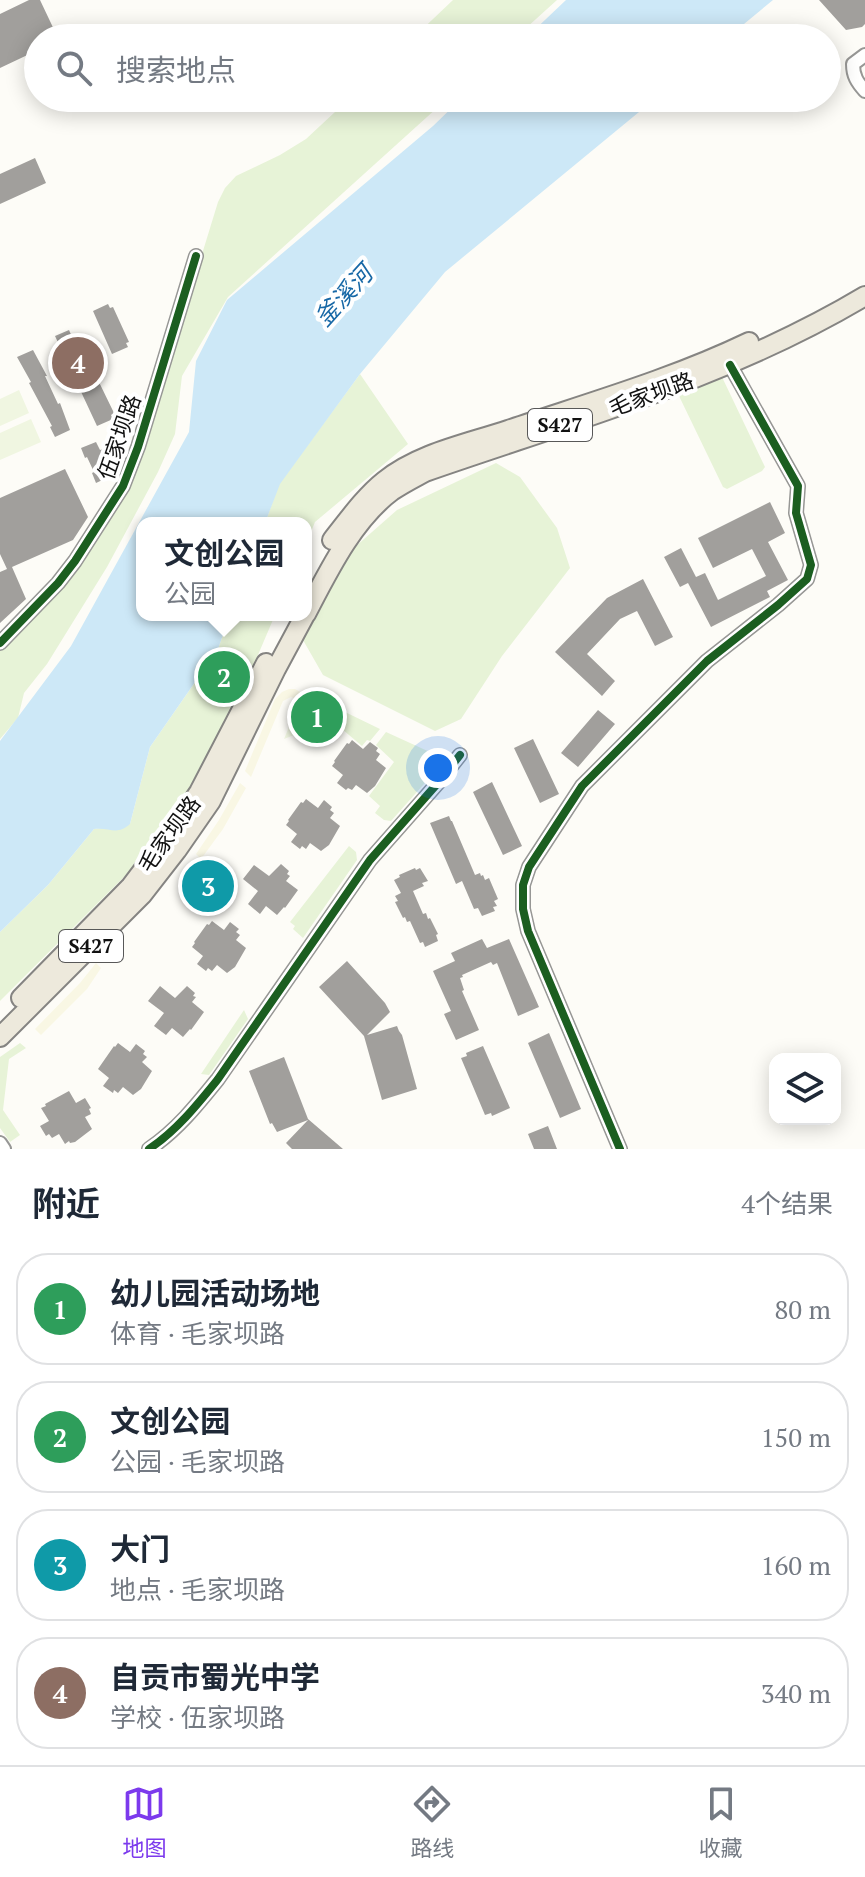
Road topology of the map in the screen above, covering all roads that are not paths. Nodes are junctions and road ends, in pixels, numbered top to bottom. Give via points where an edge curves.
1 (865, 55) edge
2 (865, 91) edge
3 (196, 256) dead end
4 (865, 282) edge
5 (865, 296) edge
6 (730, 365) junction
7 (312, 577) edge
8 (312, 603) edge
9 (289, 621) edge
10 (302, 621) edge
11 (0, 643) edge
12 (460, 755) dead end
13 (0, 1020) edge
14 (0, 1037) edge
15 (0, 1143) edge
16 (4, 1149) edge
17 (149, 1149) edge
18 (620, 1149) edge

1 - 2 street via 853,64 856,82
3 - 11 street, 伍家坝路 via 123,486 58,583
4 - 7 main road, 毛家坝路 / S427 via 724,354 420,459 360,504
5 - 6 main road, 毛家坝路 / S427
6 - 8 main road, 毛家坝路 / S427 via 425,472 391,492 370,513 341,549
6 - 18 street via 798,486 796,513 811,565 807,579 707,661 582,786 529,867 523,885 528,931
9 - 13 main road, 毛家坝路 / S427 via 199,792 168,837 131,886
10 - 14 main road, 毛家坝路 / S427 via 211,801 177,850 142,895
12 - 17 street via 370,860 194,1110
15 - 16 street

